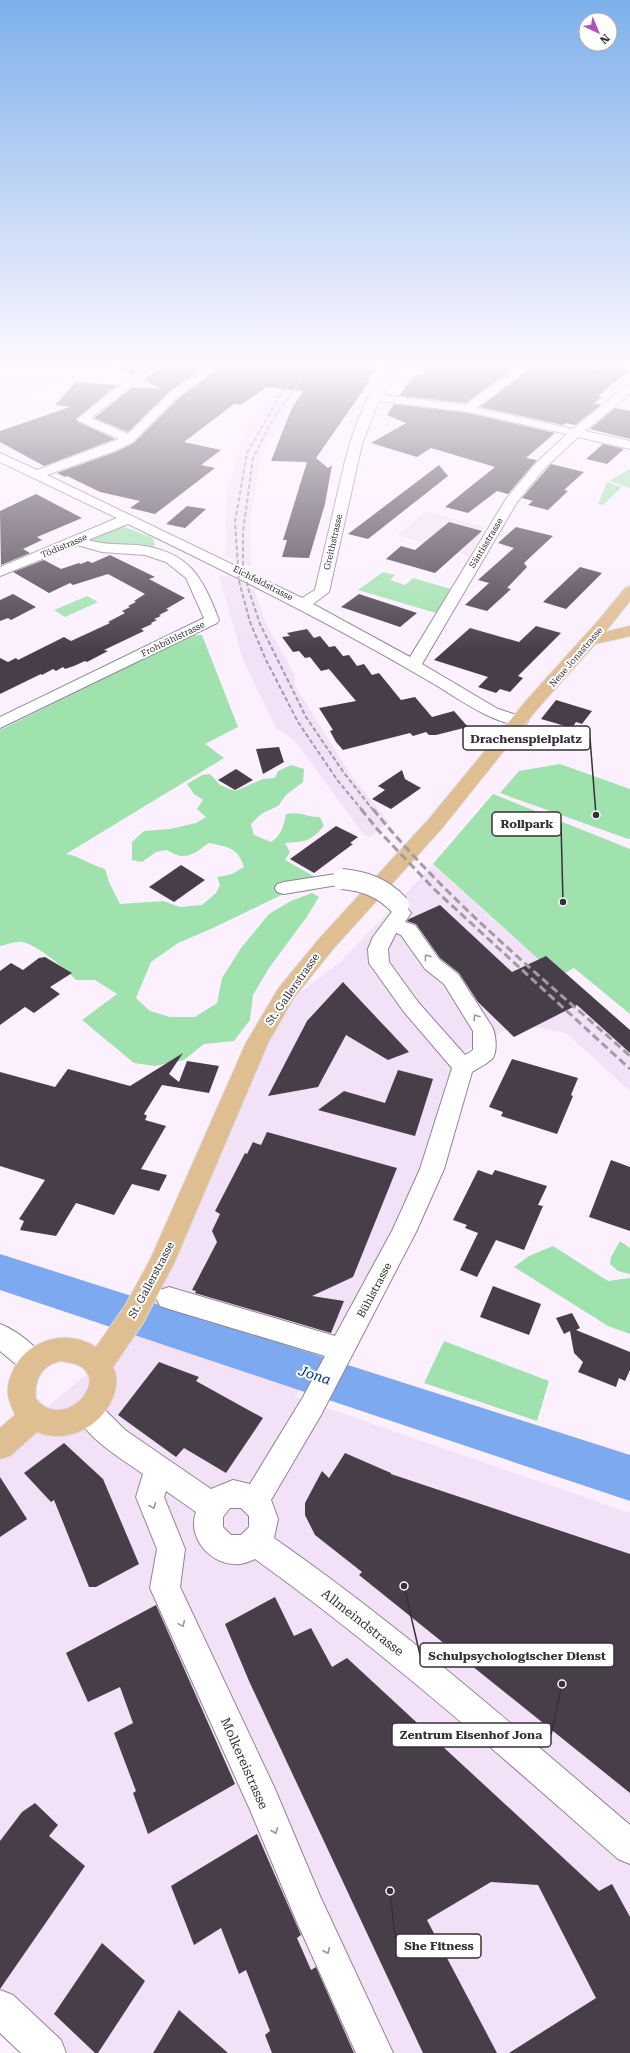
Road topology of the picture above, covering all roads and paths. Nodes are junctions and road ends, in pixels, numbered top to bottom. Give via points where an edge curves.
1 (4, 459) edge
2 (81, 459) edge
3 (352, 459) edge
4 (546, 459) edge
5 (35, 475) junction
6 (128, 519) junction
7 (77, 540) junction
8 (0, 572) edge
9 (630, 591) edge
10 (303, 604) junction
11 (630, 631) edge
12 (591, 640) junction
13 (413, 665) junction
14 (520, 721) junction
15 (0, 723) edge
16 (284, 888) dead end
17 (396, 914) junction
18 (463, 1067) junction
19 (158, 1295) junction
20 (0, 1336) edge
21 (340, 1352) junction
22 (33, 1363) junction
23 (99, 1364) junction
24 (88, 1412) junction
25 (34, 1417) junction
26 (0, 1446) edge
27 (158, 1469) junction
28 (256, 1500) junction
29 (213, 1507) junction
30 (256, 1542) junction
31 (630, 1847) edge
32 (0, 2008) edge
33 (48, 2053) edge
34 (375, 2053) edge

1 - 5 street, Eichfeldstrasse
2 - 5 street
3 - 10 street, Greithstrasse via 322,592
4 - 13 street, Säntisstrasse via 521,487
5 - 6 street, Eichfeldstrasse
6 - 7 street, Tödistrasse
6 - 10 street, Eichfeldstrasse
7 - 8 street, Tödistrasse
7 - 15 street, Frohbühlstrasse via 94,547 143,550 176,563 192,576 212,620
9 - 12 main road, Neue Jonastrasse
10 - 13 street, Eichfeldstrasse
11 - 12 main road
12 - 14 main road, Neue Jonastrasse
13 - 14 street, Eichfeldstrasse via 492,712
14 - 19 main road, St. Gallerstrasse via 384,882 314,956 273,1012 210,1148
16 - 17 street, bridge via 342,879 368,883 387,892
17 - 18 street via 378,949 379,963 411,1007
18 -> 17 street via 484,1054 484,1030 451,979 432,964
18 - 21 street, Bühlstrasse via 432,1169 404,1232
19 - 21 street
19 - 23 main road, St. Gallerstrasse
20 - 22 street
21 - 28 street, Bühlstrasse via 312,1406
22 - 23 main road via 46,1354 61,1349 76,1349 89,1355
22 - 25 main road via 21,1385 21,1398
23 - 24 main road via 103,1376 102,1388 97,1401
24 - 25 main road via 61,1423 46,1422
24 - 27 street via 114,1439
25 - 26 main road
27 - 29 street
27 -> 34 street, Molkereistrasse via 150,1497 171,1549 166,1588
28 - 29 street via 238,1494 220,1500
28 - 30 street via 263,1509 265,1520 263,1532
29 - 30 street via 208,1525 215,1542 224,1548 236,1550 247,1548
30 - 31 street, Allmeindstrasse via 310,1580 414,1662
32 - 33 street

